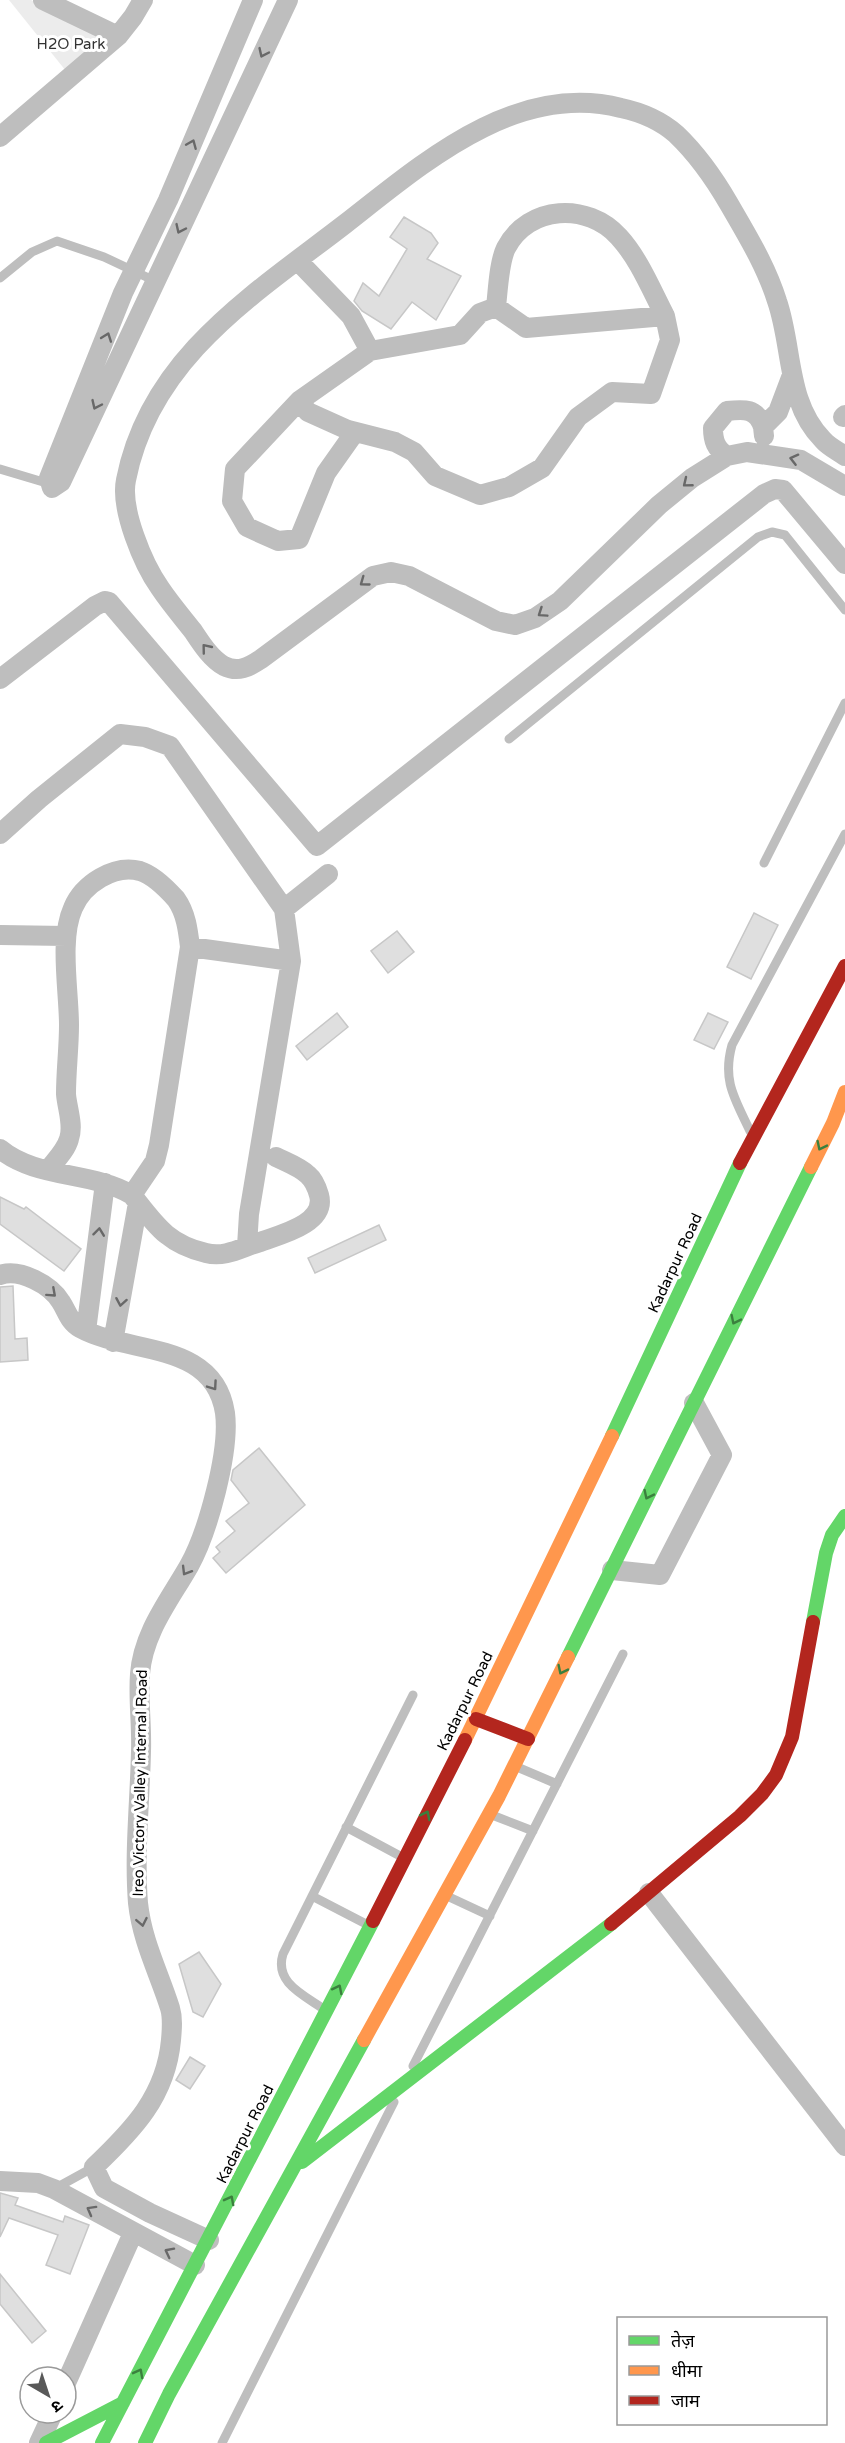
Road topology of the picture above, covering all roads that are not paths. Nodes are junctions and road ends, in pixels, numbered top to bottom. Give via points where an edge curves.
1 (43, 0) edge
2 (143, 0) edge
3 (253, 0) edge
4 (288, 0) edge
5 (118, 36) junction
6 (0, 137) edge
7 (298, 261) junction
8 (134, 271) junction
9 (0, 278) edge
10 (155, 281) junction
11 (496, 307) junction
12 (665, 316) junction
13 (370, 351) junction
14 (793, 373) junction
15 (299, 401) junction
16 (763, 427) junction
17 (355, 432) junction
18 (747, 452) junction
19 (727, 456) junction
20 (845, 456) edge
21 (0, 469) edge
22 (50, 484) junction
23 (845, 486) edge
24 (845, 564) edge
25 (845, 610) edge
26 (0, 679) edge
27 (845, 704) edge
28 (509, 739) dead end
29 (0, 834) edge
30 (845, 834) edge
31 (764, 863) dead end
32 (328, 874) dead end
33 (284, 909) junction
34 (0, 935) edge
35 (66, 936) junction
36 (190, 947) junction
37 (291, 961) junction
38 (845, 966) edge
39 (845, 1094) edge
40 (839, 1131) edge
41 (753, 1135) junction
42 (0, 1149) edge
43 (276, 1157) dead end
44 (50, 1169) junction
45 (105, 1183) junction
46 (135, 1199) junction
47 (247, 1246) junction
48 (0, 1275) edge
49 (86, 1331) junction
50 (113, 1342) junction
51 (694, 1403) junction
52 (845, 1516) edge
53 (612, 1570) junction
54 (623, 1654) dead end
55 (413, 1695) dead end
56 (476, 1719) junction
57 (528, 1739) junction
58 (514, 1766) junction
59 (557, 1784) junction
60 (490, 1814) junction
61 (346, 1827) junction
62 (533, 1832) junction
63 (404, 1859) junction
64 (649, 1893) junction
65 (312, 1896) junction
66 (444, 1896) junction
67 (490, 1916) junction
68 (370, 1926) junction
69 (327, 2011) junction
70 (405, 2081) junction
71 (845, 2146) edge
72 (94, 2167) junction
73 (292, 2170) junction
74 (0, 2181) edge
75 (54, 2189) junction
76 (138, 2236) junction
77 (209, 2240) junction
78 (195, 2265) junction
79 (75, 2365) edge
80 (123, 2403) junction
81 (47, 2425) edge
82 (39, 2443) edge
83 (46, 2443) edge
84 (102, 2443) edge
85 (145, 2443) edge
86 (222, 2443) edge

1 - 5 street
2 - 5 street
8 -> 3 street
4 -> 10 street
5 - 6 street
7 - 13 street via 351,316
7 - 14 street via 417,168 469,135 516,114 561,104 599,102 640,112 674,132 708,169 754,246 778,302
19 -> 7 street via 659,505 560,601 535,618 515,625 496,621 409,576 391,572 372,576 249,668 236,670 222,665 158,586 130,524 124,488 130,456 152,407 196,345
8 - 9 lane via 57,241 32,252
8 - 10 lane
22 -> 8 street via 49,478
10 -> 22 street via 61,482 52,488
11 - 12 street via 526,328
11 - 12 street via 506,249 528,224 544,214 565,212 593,218 618,236
11 - 13 street via 480,313 460,335
12 - 17 street via 669,340 651,394 612,392 578,417 542,468 509,488 480,495 435,476 414,452 396,442
13 - 15 street
14 - 16 street via 778,412
14 - 20 street via 799,403 812,426 824,442
15 - 17 street via 308,412
15 - 17 street via 235,469 232,501 247,527 278,541 299,538 326,473
16 - 18 street via 764,437 758,447
16 - 19 street via 757,414 747,408 727,411 713,428 713,440
18 - 19 street
23 -> 18 street via 801,460
21 - 22 lane
24 - 26 street via 783,490 764,494 317,846 109,602 95,606
25 - 28 lane via 785,535 772,532 758,537
27 - 31 lane
29 - 33 street via 120,734 145,737 170,746
30 - 41 lane via 732,1045 727,1076 730,1089
32 - 33 street
33 - 37 street
34 - 35 street
35 - 36 street via 72,908 85,890 109,874 138,871 149,875 176,900 184,914
35 - 44 street via 66,1093 71,1132
36 - 37 street
36 - 46 street via 159,1145
37 - 47 street
38 - 41 street, Kadarpur Road
39 - 40 street
40 -> 51 street
41 - 56 street, Kadarpur Road
42 - 44 street via 21,1162
43 - 47 street via 309,1175 319,1194 318,1209 313,1218 288,1232
44 - 45 street
45 - 46 street
49 -> 45 street
46 - 47 street via 157,1228 178,1243 220,1254
46 -> 50 street
48 -> 49 street, Ireo Victory Valley Internal Road via 21,1275 51,1290 76,1326
49 - 50 street, Ireo Victory Valley Internal Road
50 -> 72 street, Ireo Victory Valley Internal Road via 175,1354 190,1361 220,1396 226,1430 225,1454 201,1539 149,1635 140,1674 137,1881 152,1961 171,2010 168,2067 143,2115
51 -> 53 street
51 - 53 street via 722,1455 660,1575
52 - 64 street via 832,1535 826,1554 792,1737 776,1775 740,1816
53 -> 57 street
54 - 59 lane
55 - 61 lane
56 - 57 street
63 -> 56 street, Kadarpur Road
57 - 58 street
58 - 59 lane
58 - 60 street
59 - 62 lane
60 - 62 lane
60 - 66 street
61 - 63 lane
61 - 65 lane
62 - 67 lane
63 - 68 street, Kadarpur Road
64 - 70 street
64 - 71 street
65 - 68 lane
65 - 69 lane via 280,1966 289,1984
66 - 67 lane
66 - 73 street
67 - 70 lane
69 -> 68 street, Kadarpur Road
77 -> 69 street, Kadarpur Road
70 - 73 street
70 - 86 lane
72 - 75 lane
72 - 77 street via 104,2188
73 - 85 street
74 - 75 street via 38,2183
76 -> 75 street
78 -> 76 street
76 - 79 street
77 - 78 street, Kadarpur Road
80 -> 78 street, Kadarpur Road
80 - 83 street
80 - 84 street, Kadarpur Road
81 - 82 street

